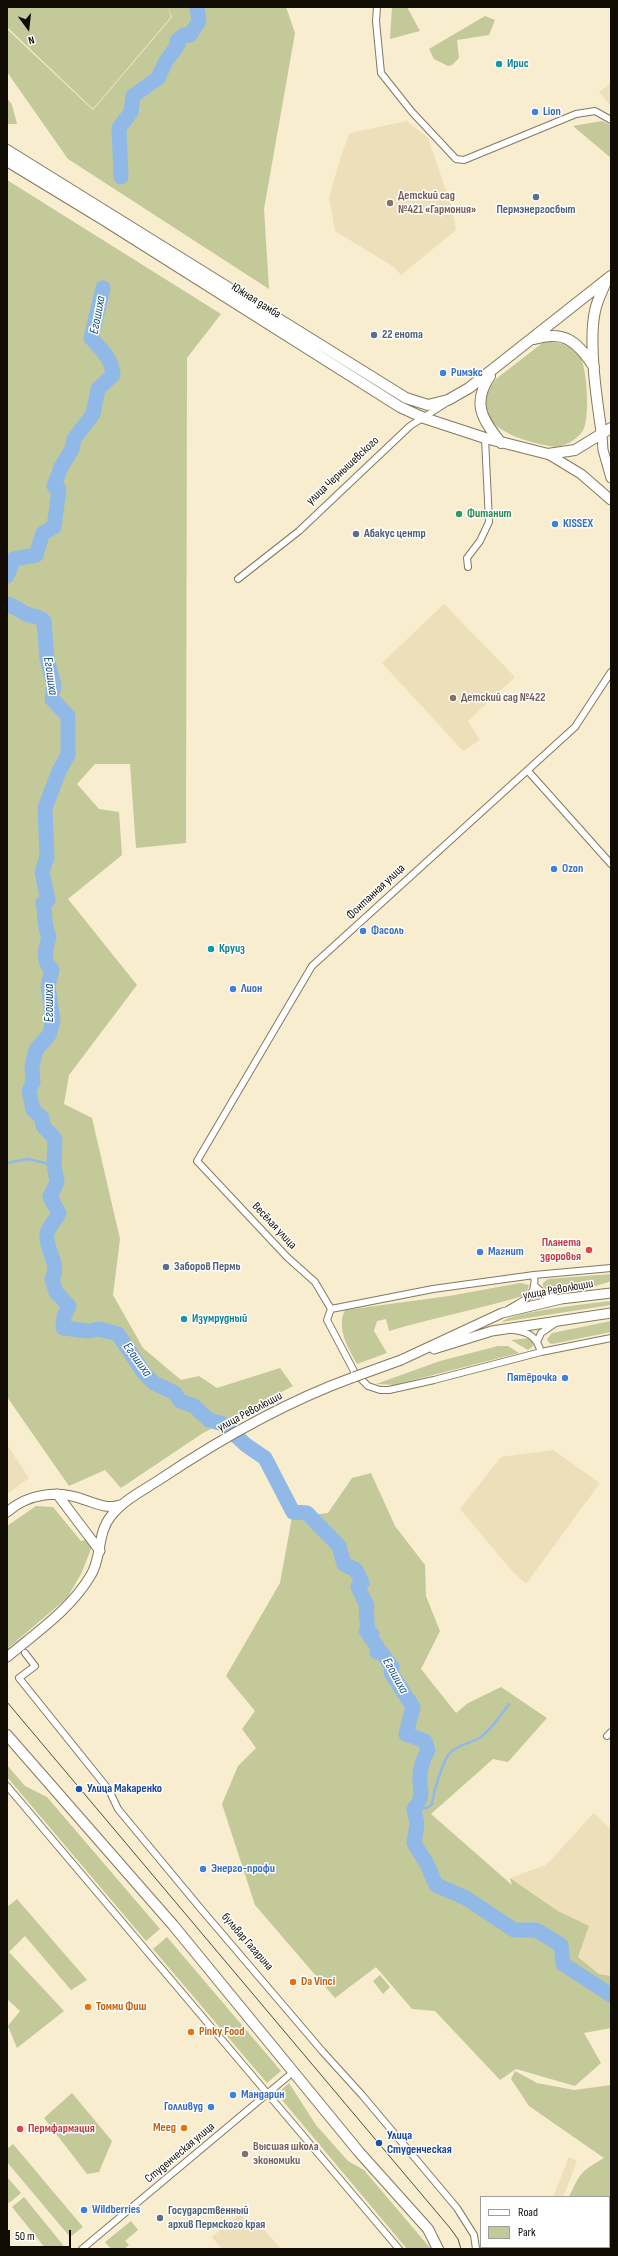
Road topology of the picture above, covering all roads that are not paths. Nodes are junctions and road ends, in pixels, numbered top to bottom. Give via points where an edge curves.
1 (377, 7) edge
2 (611, 120) edge
3 (7, 150) edge
4 (7, 161) edge
5 (609, 278) edge
6 (529, 341) junction
7 (495, 368) junction
8 (594, 368) junction
9 (469, 388) junction
10 (406, 398) joint
11 (424, 418) junction
12 (611, 428) edge
13 (602, 435) junction
14 (485, 438) junction
15 (501, 442) junction
16 (548, 454) junction
17 (611, 478) edge
18 (611, 500) edge
19 (468, 567) dead end
20 (238, 579) dead end
21 (611, 672) edge
22 (528, 771) junction
23 (611, 864) edge
24 (197, 1161) joint
25 (611, 1268) edge
26 (534, 1275) junction
27 (536, 1287) junction
28 (611, 1293) edge
29 (561, 1300) junction
30 (331, 1309) junction
31 (502, 1313) junction
32 (611, 1313) edge
33 (567, 1319) junction
34 (506, 1329) junction
35 (611, 1338) edge
36 (538, 1340) junction
37 (541, 1352) junction
38 (401, 1360) junction
39 (57, 1494) junction
40 (120, 1505) junction
41 (7, 1512) edge
42 (100, 1551) junction
43 (25, 1653) dead end
44 (7, 1657) edge
45 (7, 1735) edge
46 (7, 1786) edge
47 (292, 2073) junction
48 (268, 2094) junction
49 (82, 2249) edge
50 (399, 2249) edge
51 (438, 2249) edge
52 (476, 2249) edge

1 - 2 street via 381,73 412,112 456,159 464,160 576,114 595,111
3 - 10 main road, Южная дамба
4 - 11 main road, Южная дамба via 400,407
5 - 6 main road, улица Чернышевского
5 - 8 main road, улица Чернышевского via 595,310
6 - 7 main road, улица Чернышевского
6 - 8 main road via 548,335 562,337 575,343
7 - 9 main road, улица Чернышевского
7 - 15 main road via 483,386 479,406 486,423
8 - 13 main road
9 - 10 main road, улица Чернышевского via 448,400 428,405
9 - 11 street, улица Чернышевского
11 - 14 main road, Южная дамба
11 - 20 street, улица Чернышевского via 410,426 299,531
12 - 13 main road
13 - 16 main road via 575,450
13 - 17 main road via 603,450
14 - 15 main road, Южная дамба
14 - 19 street via 489,522 480,542 467,558
15 - 16 main road
16 - 18 main road via 581,474
21 - 22 street, Фонтанная улица via 575,727
22 - 23 street
22 - 24 street, Фонтанная улица via 312,966
24 - 30 street, Весёлая улица via 287,1257 315,1282
25 - 26 street, улица Революции
26 - 27 street
26 - 30 street, улица Революции
27 - 29 street via 545,1295
27 - 31 street via 525,1300
28 - 29 main road, улица Революции
29 - 31 main road, улица Революции
30 - 37 street via 327,1320 355,1373 368,1386 380,1390 434,1380
31 - 38 main road, улица Революции
32 - 33 main road, улица Революции
33 - 34 main road, улица Революции
33 - 36 street via 550,1326 541,1333
34 - 36 street via 522,1331
34 - 38 main road, улица Революции
35 - 37 street
36 - 37 street
38 - 40 main road, улица Революции, bridge via 334,1384 241,1429
39 - 40 main road, улица Революции via 71,1495 101,1507 111,1508
39 - 41 main road, улица Революции via 23,1501
39 - 42 main road
40 - 42 main road, улица Революции via 104,1528
42 - 44 main road, улица Революции via 92,1574 71,1603
43 - 52 street, бульвар Гагарина via 35,1666 19,1678 109,1790 118,1809 200,1909 362,2094 457,2208 474,2235
45 - 47 main road via 173,1926
46 - 48 street
47 - 48 street, Студенческая улица
47 - 51 main road via 428,2229
48 - 49 street, Студенческая улица
48 - 50 street

